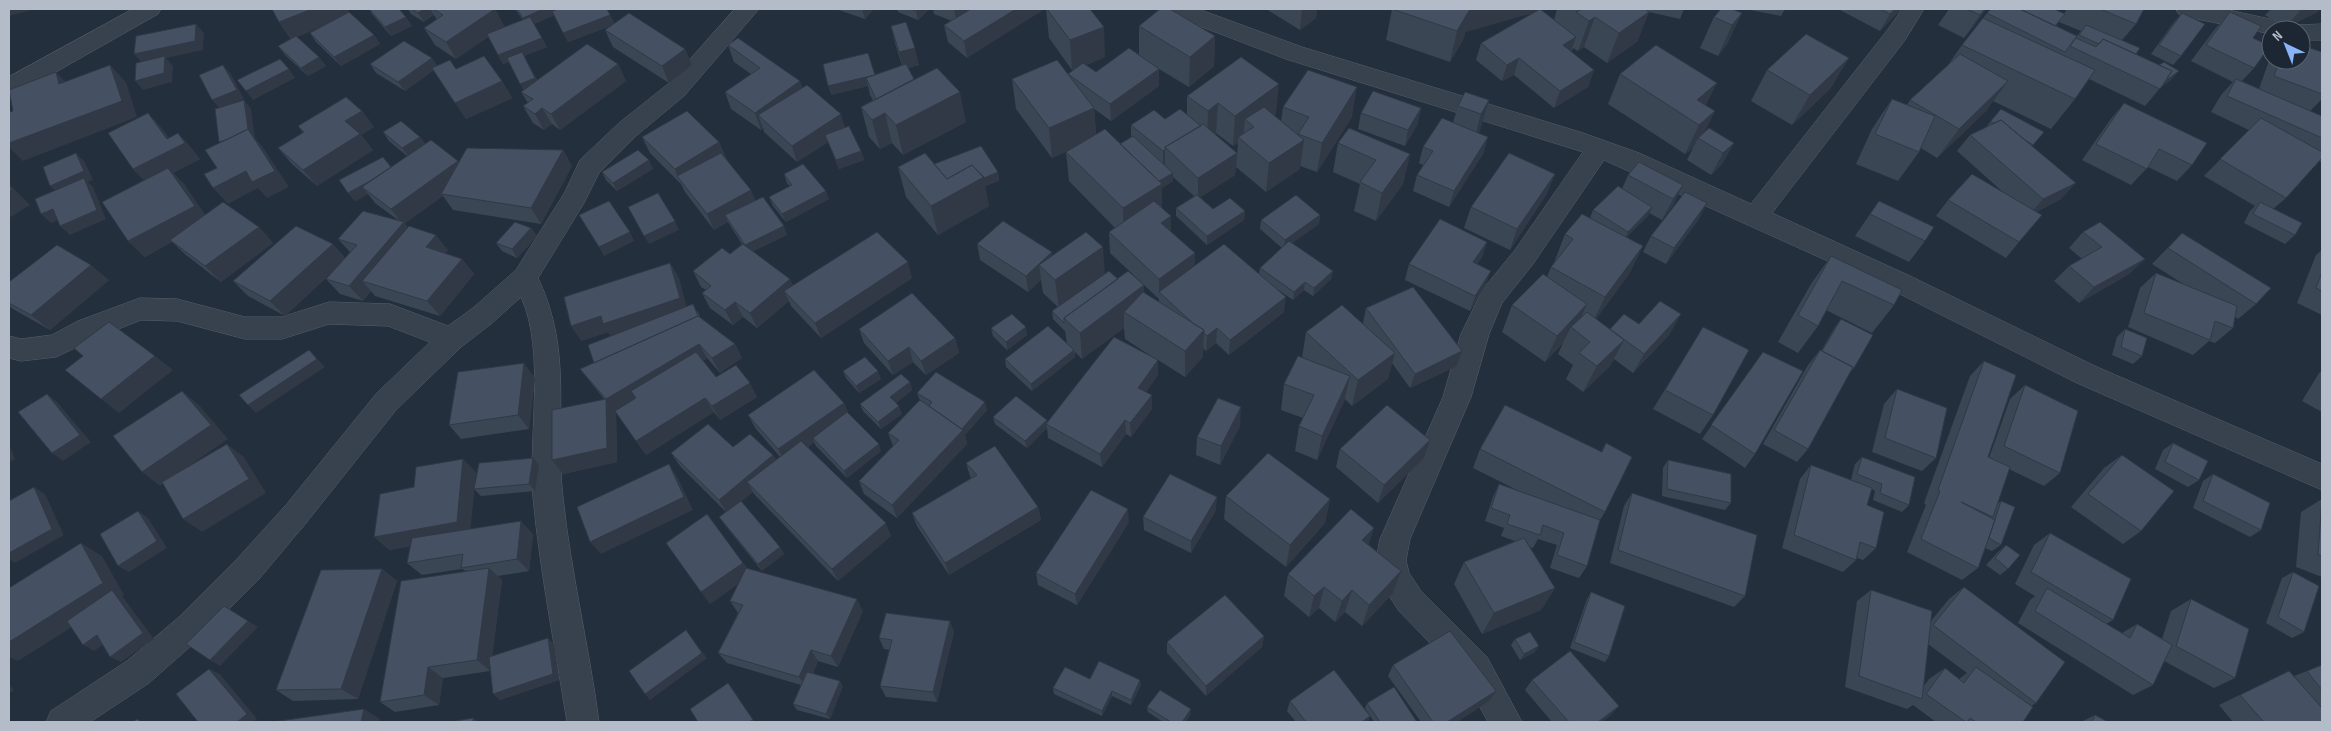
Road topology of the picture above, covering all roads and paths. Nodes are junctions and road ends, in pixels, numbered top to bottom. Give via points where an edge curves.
1 (150, 9) edge
2 (748, 9) edge
3 (1176, 9) edge
4 (1913, 9) edge
5 (2187, 9) edge
6 (2261, 24) edge
7 (9, 88) edge
8 (1599, 148) junction
9 (1755, 217) junction
10 (525, 277) junction
11 (451, 339) junction
12 (9, 347) edge
13 (2322, 477) edge
14 (62, 722) edge
15 (583, 722) edge
16 (1506, 722) edge

1 - 7 street
2 - 10 street via 676,90 628,129 589,167
3 - 8 street via 1294,53
4 - 9 street
5 - 6 street
8 - 9 street
8 - 16 street via 1524,257 1492,296 1475,334 1457,397 1395,539 1390,560 1395,578 1410,601 1476,668
9 - 13 street via 1901,283 2087,375
10 - 11 street
10 - 15 street via 536,295 546,338 548,496
11 - 12 street via 390,315 329,313 282,328 245,328 177,310 140,308 56,346 21,350
11 - 14 street via 386,402 296,514 248,569 190,627 138,672

